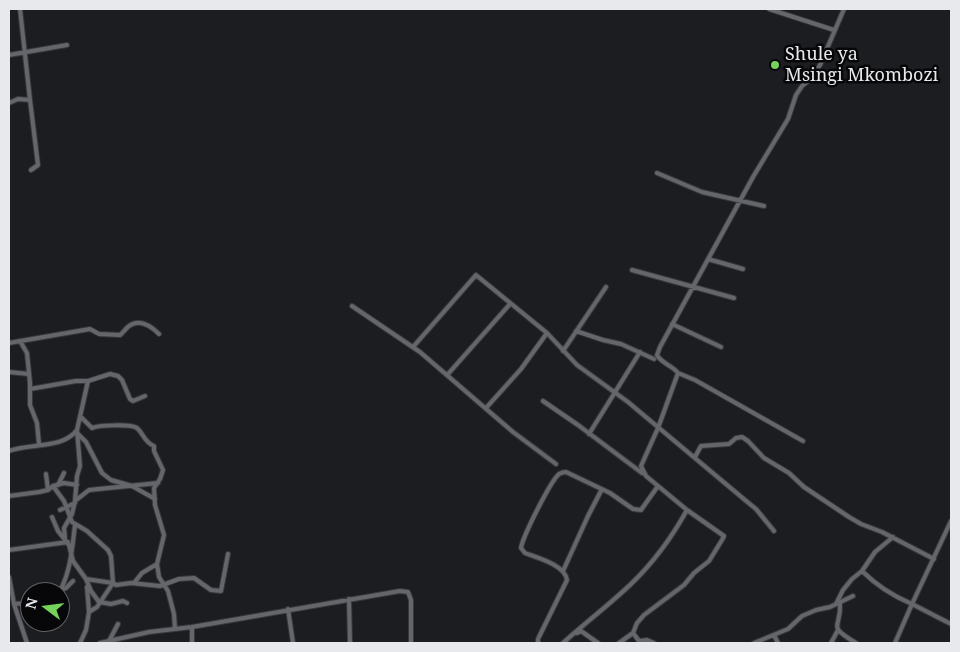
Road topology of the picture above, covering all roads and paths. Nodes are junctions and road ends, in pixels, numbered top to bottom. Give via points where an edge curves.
1 (20, 9) edge
2 (769, 9) edge
3 (844, 9) edge
4 (834, 30) junction
5 (67, 45) dead end
6 (26, 52) junction
7 (9, 55) edge
8 (30, 100) junction
9 (9, 103) edge
10 (31, 170) dead end
11 (657, 173) dead end
12 (739, 202) junction
13 (764, 206) dead end
14 (708, 259) junction
15 (743, 268) dead end
16 (632, 270) dead end
17 (606, 287) dead end
18 (693, 287) junction
19 (734, 298) dead end
20 (510, 304) junction
21 (352, 306) dead end
22 (672, 324) junction
23 (576, 331) junction
24 (547, 333) junction
25 (159, 334) dead end
26 (20, 342) junction
27 (9, 343) edge
28 (413, 347) junction
29 (721, 347) dead end
30 (563, 351) junction
31 (640, 352) junction
32 (654, 359) dead end
33 (9, 372) edge
34 (678, 373) junction
35 (29, 374) junction
36 (448, 374) junction
37 (88, 381) junction
38 (30, 389) junction
39 (615, 392) junction
40 (145, 396) dead end
41 (543, 401) dead end
42 (486, 408) junction
43 (80, 416) junction
44 (658, 428) junction
45 (78, 432) junction
46 (589, 434) junction
47 (803, 441) dead end
48 (39, 444) junction
49 (10, 451) edge
50 (694, 457) junction
51 (556, 464) dead end
52 (64, 472) dead end
53 (46, 474) dead end
54 (646, 476) junction
55 (158, 482) junction
56 (58, 484) junction
57 (77, 484) junction
58 (52, 486) junction
59 (132, 486) junction
60 (658, 486) junction
61 (602, 489) junction
62 (48, 490) junction
63 (56, 492) junction
64 (9, 496) edge
65 (155, 499) junction
66 (75, 502) junction
67 (66, 507) junction
68 (60, 510) dead end
69 (687, 510) junction
70 (52, 517) dead end
71 (71, 517) junction
72 (951, 521) edge
73 (75, 525) junction
74 (64, 528) junction
75 (58, 530) junction
76 (774, 531) dead end
77 (894, 537) junction
78 (66, 540) junction
79 (9, 550) edge
80 (228, 554) dead end
81 (72, 557) junction
82 (934, 559) junction
83 (156, 564) junction
84 (563, 571) junction
85 (862, 571) junction
86 (9, 577) edge
87 (86, 579) junction
88 (73, 581) dead end
89 (64, 582) edge
90 (113, 582) junction
91 (134, 583) junction
92 (70, 584) edge
93 (164, 584) junction
94 (853, 596) dead end
95 (349, 599) junction
96 (99, 602) junction
97 (127, 603) dead end
98 (838, 603) junction
99 (14, 604) junction
100 (20, 604) edge
101 (912, 604) junction
102 (288, 609) junction
103 (89, 612) junction
104 (118, 624) dead end
105 (951, 624) edge
106 (192, 627) junction
107 (175, 629) junction
108 (838, 630) junction
109 (575, 633) junction
110 (633, 633) junction
111 (774, 635) junction
112 (109, 641) junction
113 (27, 643) edge
114 (80, 643) edge
115 (100, 643) edge
116 (192, 643) edge
117 (293, 643) edge
118 (350, 643) edge
119 (411, 643) edge
120 (538, 643) edge
121 (563, 643) edge
122 (598, 643) edge
123 (619, 643) edge
124 (654, 643) edge
125 (754, 643) edge
126 (778, 643) edge
127 (831, 643) edge
128 (856, 643) edge
129 (895, 643) edge

1 - 6 street
2 - 4 street
3 - 4 street
4 - 12 street via 820,65 796,95 788,119
5 - 6 street
6 - 7 street
6 - 8 street
8 - 9 street via 18,99
8 - 10 street via 38,165
11 - 12 street via 702,192
12 - 13 street
12 - 14 street
14 - 15 street
14 - 18 street
16 - 18 street
17 - 23 street
18 - 19 street
18 - 22 street
20 - 24 street
20 - 28 street via 476,275
20 - 36 street
21 - 28 street
22 - 29 street
22 - 34 street via 657,355
23 - 30 street
23 - 31 street
24 - 30 street
24 - 42 street via 521,369
25 - 26 street via 149,325 141,324 130,325 120,335 99,334 90,329
26 - 27 street
26 - 35 street via 26,353
28 - 36 street
30 - 39 street
31 - 32 street
31 - 39 street
33 - 35 street
34 - 44 street
34 - 47 street
35 - 38 street
36 - 42 street
37 - 38 street
37 - 40 street via 110,374 118,376 130,399 133,401
37 - 43 street
38 - 48 street
39 - 44 street
39 - 46 street
41 - 46 street
42 - 51 street via 528,445
43 - 45 street
43 - 55 street via 92,428 137,428 154,446 163,470
44 - 50 street
44 - 54 street via 641,466
45 - 48 street via 65,440
45 - 57 street via 80,466
45 - 59 street via 102,473 111,480
46 - 54 street
48 - 49 street
50 - 76 street via 756,509
50 - 77 street via 701,446 729,444 742,437 804,487 861,524
52 - 56 street
53 - 62 street
54 - 60 street
55 - 59 street
55 - 65 street via 154,488
56 - 57 street
56 - 58 street
56 - 63 street
57 - 66 street
58 - 62 street
58 - 63 street
59 - 65 street
59 - 66 street via 88,490
60 - 61 street via 641,510 632,509
60 - 69 street
61 - 84 street
61 - 84 street via 566,472 560,474 547,492 522,542 521,548 525,553
62 - 64 street
63 - 67 street
65 - 83 street via 164,535
66 - 67 street
66 - 71 street
67 - 68 street
67 - 71 street
69 - 109 street via 677,528 630,585
69 - 110 street via 724,536 709,561 644,615
70 - 75 street
71 - 73 street
71 - 74 street
72 - 82 street
73 - 81 street
73 - 90 street via 108,550
74 - 75 street
74 - 78 street
75 - 78 street
77 - 82 street
77 - 85 street via 875,552
78 - 79 street
78 - 81 street
80 - 93 street via 221,591 211,590 194,578
81 - 87 street
81 - 89 street
82 - 101 street
83 - 91 street via 142,572
83 - 93 street
84 - 120 street via 567,580
85 - 98 street via 843,590
85 - 101 street via 891,594
86 - 99 street
87 - 90 street
87 - 96 street
87 - 103 street
88 - 92 street
90 - 91 street via 116,585
90 - 96 street
91 - 93 street
93 - 107 street via 174,614
94 - 98 street
95 - 102 street
95 - 118 street
95 - 119 street via 408,592 411,600
96 - 97 street
96 - 103 street
98 - 108 street
98 - 111 street via 802,616 788,629
99 - 100 street
99 - 113 street
101 - 105 street
101 - 129 street
102 - 106 street
102 - 117 street
103 - 114 street
104 - 112 street
106 - 107 street
106 - 116 street
107 - 112 street
108 - 127 street
108 - 128 street
109 - 121 street
109 - 122 street via 581,631
110 - 123 street
110 - 124 street via 639,641
111 - 125 street
111 - 126 street
112 - 115 street

